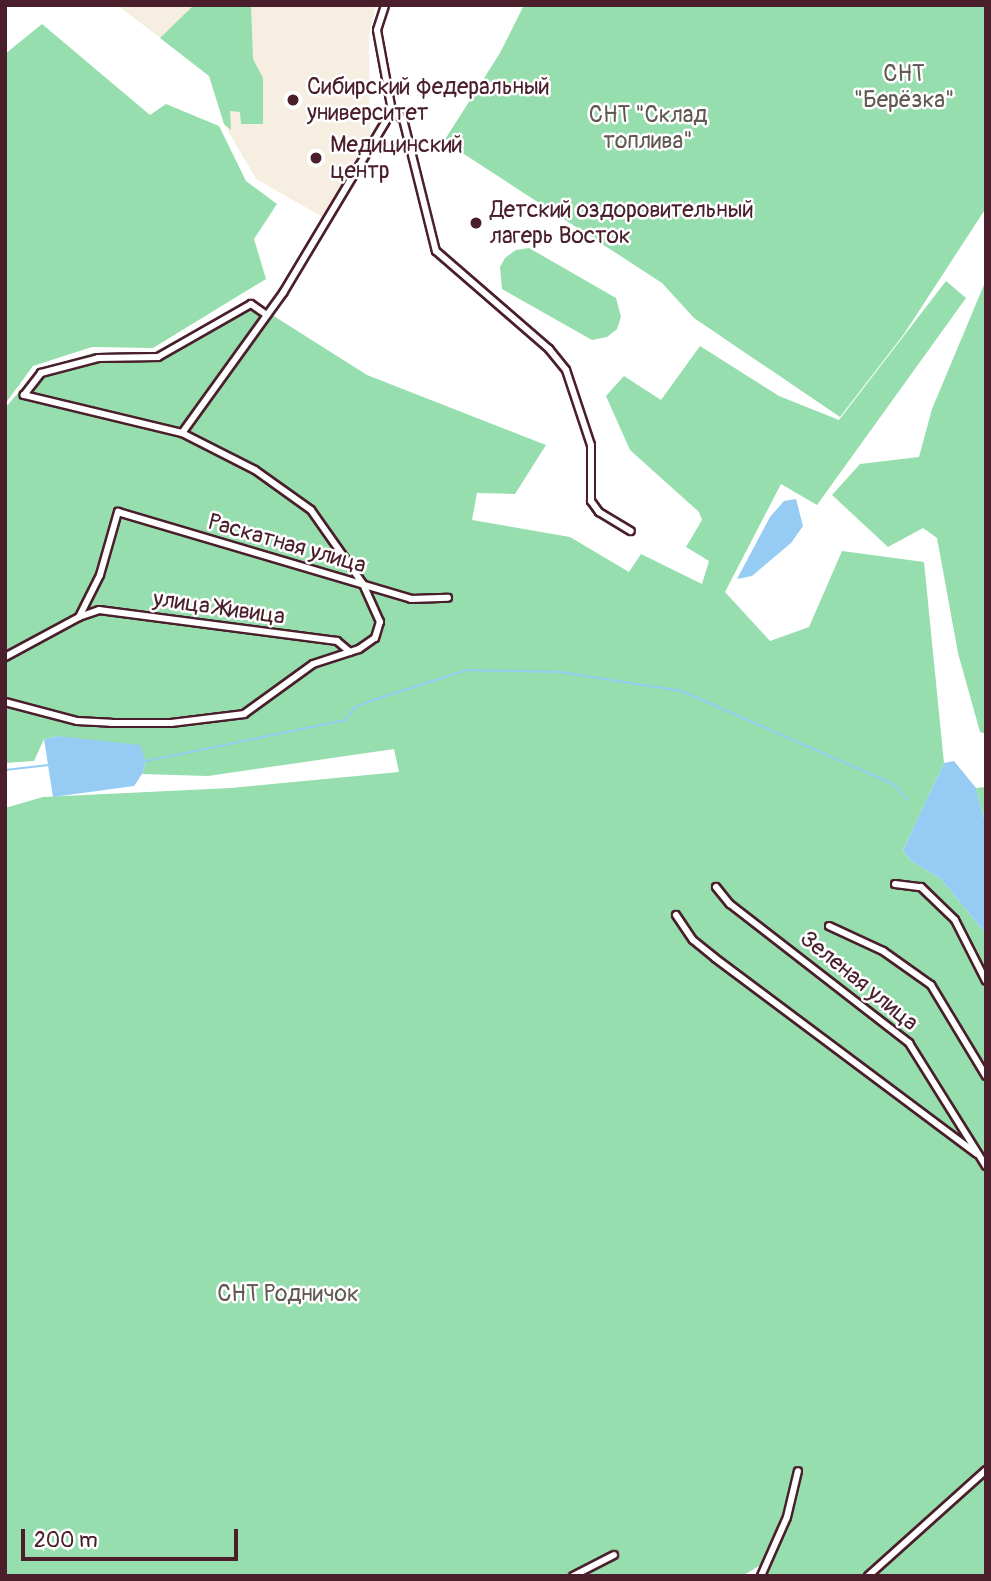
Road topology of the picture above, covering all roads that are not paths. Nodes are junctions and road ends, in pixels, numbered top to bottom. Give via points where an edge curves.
1 (385, 5) edge
2 (392, 111) junction
3 (267, 315) junction
4 (182, 433) junction
5 (631, 531) dead end
6 (363, 584) junction
7 (448, 598) dead end
8 (79, 617) junction
9 (351, 652) junction
10 (5, 657) edge
11 (5, 702) edge
12 (895, 884) dead end
13 (716, 887) dead end
14 (676, 915) dead end
15 (829, 926) dead end
16 (986, 981) edge
17 (986, 1076) edge
18 (980, 1157) junction
19 (986, 1166) edge
20 (986, 1470) edge
21 (798, 1471) dead end
22 (614, 1555) dead end
23 (573, 1576) edge
24 (761, 1576) edge
25 (868, 1576) edge

1 - 2 street via 377,30
2 - 3 street via 327,225
2 - 5 street via 403,119 436,251 549,349 566,370 591,445 591,501 599,512
3 - 4 street
3 - 4 street via 251,304 158,357 98,358 41,373 24,395
4 - 6 street via 255,470 311,510
6 - 7 street, Раскатная улица via 411,600
6 - 8 street, Раскатная улица via 118,512 100,575
6 - 9 street via 380,622 375,638
8 - 9 street, улица Живица via 99,610 337,641
8 - 10 street, улица Живица
9 - 11 street via 313,664 244,714 171,723 111,723 78,721
12 - 16 street via 922,887 955,920
13 - 18 street, Зеленая улица via 730,904 909,1043
14 - 18 street via 693,940 715,958
15 - 17 street via 883,951 932,985
18 - 19 street, Зеленая улица
20 - 25 street
21 - 24 street via 787,1517
22 - 23 street

